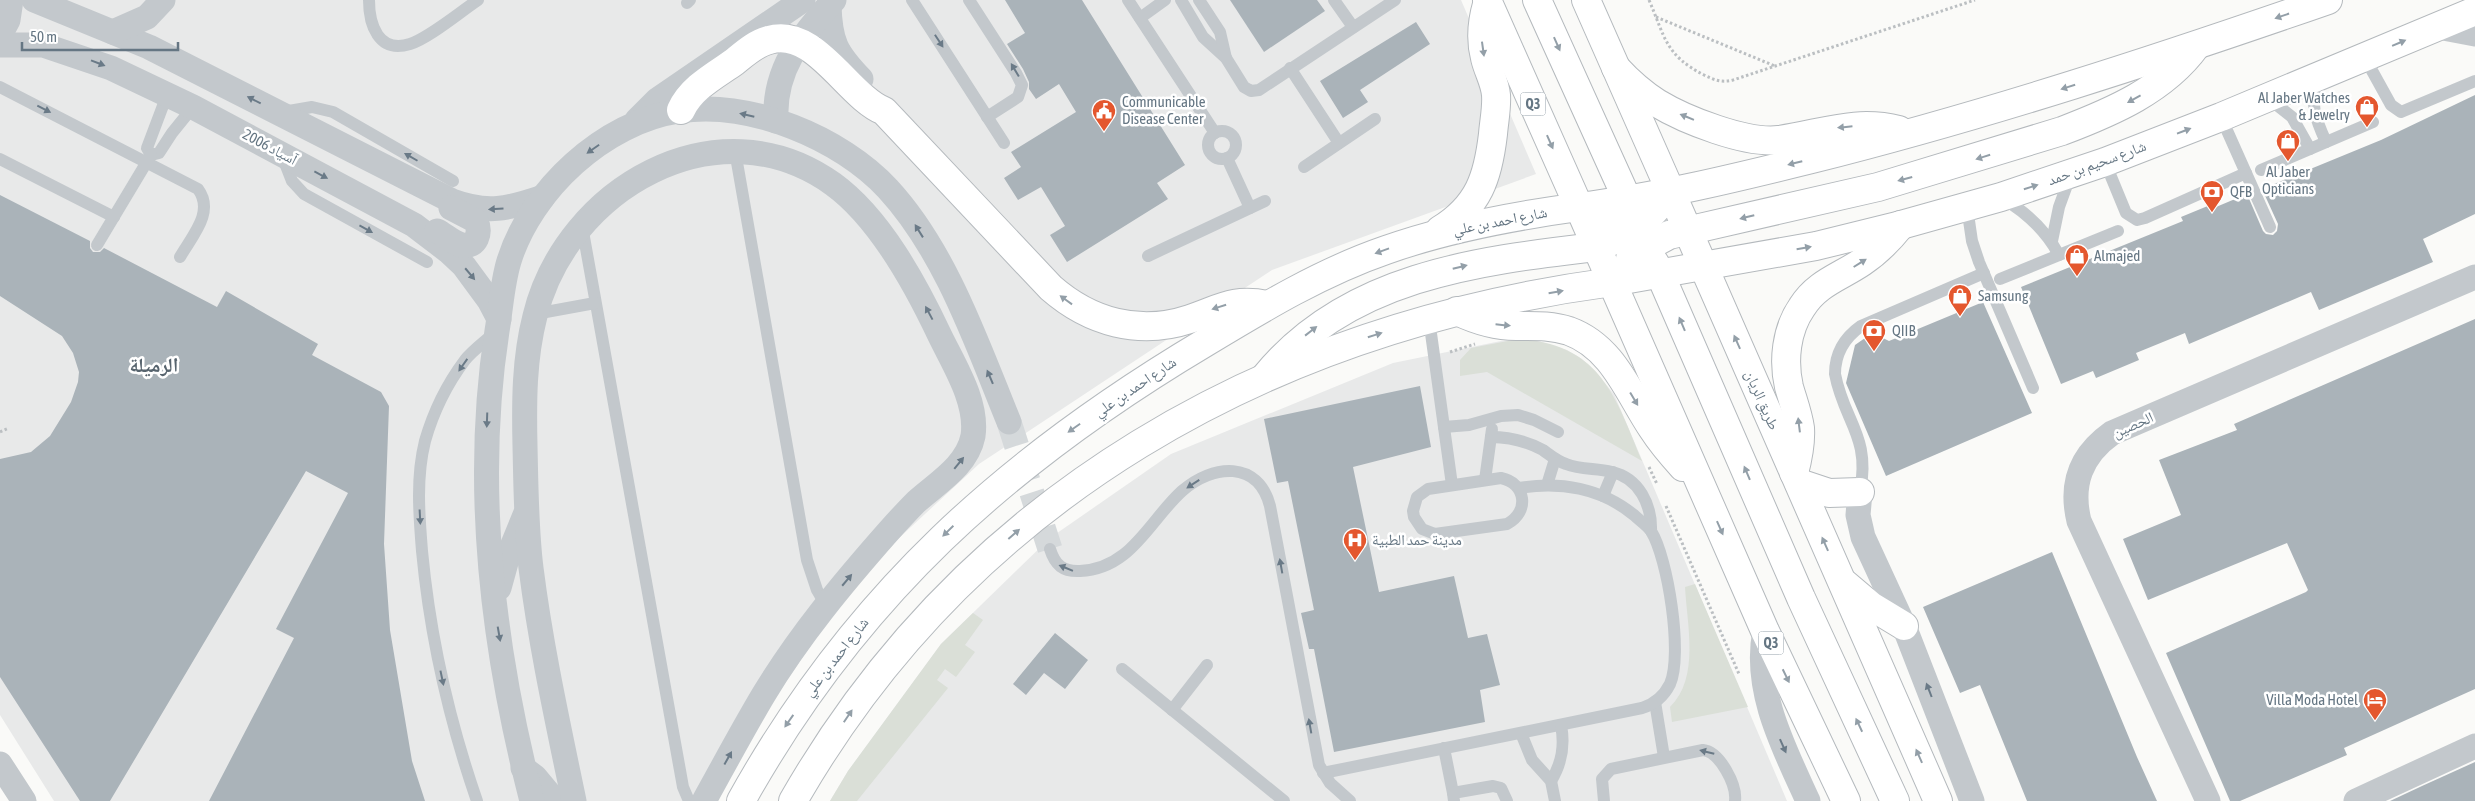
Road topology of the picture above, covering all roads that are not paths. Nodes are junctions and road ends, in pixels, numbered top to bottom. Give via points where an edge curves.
1 (11, 0) edge
2 (34, 0) edge
3 (163, 0) edge
4 (369, 0) edge
5 (478, 0) edge
6 (912, 0) edge
7 (969, 0) edge
8 (1128, 0) edge
9 (1165, 0) edge
10 (1181, 0) edge
11 (1199, 0) edge
12 (1334, 0) edge
13 (1395, 0) edge
14 (1537, 0) edge
15 (1586, 0) edge
16 (2328, 0) edge
17 (800, 1) edge
18 (1487, 1) edge
19 (832, 2) edge
20 (2475, 12) edge
21 (1140, 18) junction
22 (1353, 27) junction
23 (2438, 27) junction
24 (113, 32) junction
25 (2475, 34) edge
26 (0, 35) edge
27 (797, 43) junction
28 (0, 45) edge
29 (2197, 45) junction
30 (1226, 58) junction
31 (2365, 58) junction
32 (1290, 68) junction
33 (1616, 68) junction
34 (2321, 76) junction
35 (2475, 81) edge
36 (0, 87) edge
37 (167, 95) junction
38 (2268, 98) junction
39 (193, 107) junction
40 (681, 110) junction
41 (884, 111) junction
42 (987, 117) junction
43 (2221, 117) junction
44 (1375, 119) dead end
45 (776, 122) junction
46 (2373, 122) dead end
47 (630, 127) junction
48 (1214, 133) junction
49 (1910, 133) junction
50 (2326, 142) junction
51 (1004, 143) dead end
52 (1339, 143) junction
53 (2310, 149) junction
54 (735, 151) junction
55 (281, 153) junction
56 (149, 158) junction
57 (1227, 158) junction
58 (0, 159) edge
59 (2105, 162) junction
60 (1304, 167) dead end
61 (2261, 170) dead end
62 (2246, 172) junction
63 (2071, 174) junction
64 (443, 187) junction
65 (1670, 190) junction
66 (543, 197) junction
67 (2000, 197) junction
68 (1265, 201) dead end
69 (1628, 201) junction
70 (1579, 207) junction
71 (1967, 207) junction
72 (1250, 208) junction
73 (114, 217) junction
74 (414, 225) junction
75 (582, 225) junction
76 (1900, 225) junction
77 (2270, 227) dead end
78 (1688, 231) junction
79 (2118, 231) dead end
80 (1428, 236) junction
81 (1644, 236) junction
82 (2052, 241) junction
83 (97, 245) dead end
84 (1596, 247) junction
85 (2059, 255) junction
86 (1148, 256) dead end
87 (180, 257) dead end
88 (426, 262) dead end
89 (1704, 265) junction
90 (1984, 273) junction
91 (1660, 274) junction
92 (2475, 277) edge
93 (2000, 279) dead end
94 (1612, 282) junction
95 (595, 303) junction
96 (1267, 305) junction
97 (1457, 311) junction
98 (535, 314) junction
99 (1429, 319) junction
100 (498, 325) junction
101 (1264, 377) junction
102 (2033, 388) dead end
103 (1493, 419) junction
104 (1009, 422) tunnel mouth
105 (1444, 427) junction
106 (1558, 432) dead end
107 (1491, 437) junction
108 (1555, 459) junction
109 (1613, 472) junction
110 (1796, 478) junction
111 (1486, 480) junction
112 (1700, 484) junction
113 (1452, 485) junction
114 (1548, 485) junction
115 (1519, 488) junction
116 (1860, 492) junction
117 (1603, 496) junction
118 (526, 513) junction
119 (1651, 531) junction
120 (1050, 549) tunnel mouth
121 (1842, 581) junction
122 (827, 607) junction
123 (495, 608) junction
124 (1904, 626) junction
125 (1764, 630) junction
126 (1207, 666) dead end
127 (1122, 669) dead end
128 (1655, 702) junction
129 (1172, 710) junction
130 (1561, 725) junction
131 (1521, 733) junction
132 (2475, 746) edge
133 (1444, 748) junction
134 (1664, 757) junction
135 (0, 764) edge
136 (523, 768) junction
137 (1323, 773) junction
138 (1551, 782) junction
139 (1453, 797) edge
140 (24, 801) edge
141 (477, 801) edge
142 (532, 801) edge
143 (555, 801) edge
144 (574, 801) edge
145 (689, 801) edge
146 (704, 801) edge
147 (741, 801) edge
148 (793, 801) edge
149 (1284, 801) edge
150 (1350, 801) edge
151 (1507, 801) edge
152 (1555, 801) edge
153 (1604, 801) edge
154 (1735, 801) edge
155 (1808, 801) edge
156 (1846, 801) edge
157 (1895, 801) edge
158 (1938, 801) edge
159 (1972, 801) edge
160 (2208, 801) edge
161 (2356, 801) edge

1 - 26 street via 8,20
2 - 24 street
3 - 24 street via 147,17
4 - 5 lane via 370,20 377,35 384,41 401,46 418,41
6 -> 42 lane
42 -> 7 lane via 1018,97 1022,85
8 - 21 lane
9 - 21 lane
10 - 30 lane via 1204,37
11 - 30 lane via 1220,32
12 - 22 lane
13 - 22 lane
14 -> 69 main road
15 - 33 main road, طريق الريان
16 -> 29 main road
17 - 47 street via 657,100
18 -> 70 main road, Q3
18 -> 80 main road via 1482,44 1496,95 1489,164 1480,190 1463,213
19 - 27 street
19 - 41 street via 831,35 837,51 874,94
20 - 23 main road, شارع سحيم بن حمد
21 - 48 lane
22 - 32 lane
23 - 25 street
31 -> 23 main road, شارع سحيم بن حمد
64 -> 24 street
27 - 40 main road via 778,38 763,42 694,90
27 - 41 main road via 820,56 869,103
27 - 45 street via 779,81
28 -> 37 street, آسياد 2006 via 29,43 56,48 111,68
29 -> 49 main road via 2004,107
29 -> 78 main road via 2187,59 2145,93 2062,131 1878,187
30 - 32 lane via 1241,84 1251,91 1259,90
31 - 34 main road, شارع سحيم بن حمد
31 - 35 lane via 2391,105 2401,112
32 - 52 lane
49 -> 33 main road via 1890,128 1847,126 1780,140 1743,137 1656,103
33 - 65 main road, طريق الريان
34 - 38 main road, شارع سحيم بن حمد
34 - 50 lane via 2314,92 2314,109
36 -> 56 lane
37 - 39 street, آسياد 2006
37 - 56 lane via 147,148
38 - 43 main road, شارع سحيم بن حمد
38 - 53 lane via 2292,117
39 - 55 street, آسياد 2006
39 - 56 lane via 159,154
45 -> 40 street via 719,110
40 - 47 street
96 -> 41 main road via 1237,302 1191,318 1154,326 1116,324 1081,311 1051,288
42 - 51 lane
59 -> 43 main road, شارع سحيم بن حمد
43 - 62 lane
44 - 52 lane
104 -> 45 street via 960,304 904,208 874,175 838,148 797,128
46 - 50 lane
47 -> 66 street via 580,159
48 - 57 lane via 1209,141 1210,151 1217,158
48 - 57 lane via 1224,132 1233,137 1236,146
49 -> 65 main road via 1782,166
50 - 53 lane
52 - 60 lane
53 - 61 lane
54 - 75 street via 654,169 614,194
54 - 122 lane via 807,560 817,590
122 -> 54 street via 914,504 959,464 973,433 971,410 959,374 919,295 902,265 861,211 833,184 797,164 760,153
55 -> 74 street, آسياد 2006
55 -> 88 lane via 292,181 304,194
56 - 73 lane
56 - 87 lane via 192,184 203,195 204,215
57 - 72 lane
58 - 73 lane
59 - 62 lane via 2126,213 2137,220
59 - 63 main road, شارع سحيم بن حمد
62 - 77 lane
67 -> 63 main road, شارع سحيم بن حمد
63 - 82 lane via 2059,207
66 -> 64 street via 517,206 484,210 468,207
64 - 74 street via 443,203 476,221 478,238 463,246 431,228
65 - 69 main road, شارع احمد بن علي
65 - 78 main road, طريق الريان
65 - 81 main road
66 - 100 street via 509,260
67 - 71 main road, شارع سحيم بن حمد
67 - 82 lane via 2029,216
68 - 72 lane
69 - 70 main road, شارع احمد بن علي
69 - 81 main road
70 - 80 main road, شارع احمد بن علي
70 - 81 main road
70 - 84 main road, Q3
71 - 76 main road, شارع سحيم بن حمد
71 - 90 lane via 1972,241
72 - 86 lane
73 - 83 lane
74 -> 100 street, آسياد 2006 via 464,266 485,294
75 - 95 lane
75 - 98 street via 559,257
89 -> 76 main road, شارع سحيم بن حمد via 1816,246
110 -> 76 main road via 1800,430 1787,375 1787,343 1791,328 1810,295 1833,277 1875,253
78 - 81 main road
78 - 89 main road, طريق الريان
79 - 85 lane
80 -> 96 main road, شارع احمد بن علي via 1344,266
81 - 84 main road
81 - 89 main road
81 - 91 main road
81 - 94 main road
82 - 85 lane
84 - 94 main road, Q3
101 -> 84 main road via 1313,330 1345,309 1378,294 1461,267 1518,256
85 - 93 lane
89 - 91 main road
110 -> 89 main road, طريق الريان
90 - 102 lane
90 - 116 lane via 1861,326 1841,346 1835,374 1862,446
91 - 94 main road
157 -> 91 main road via 1801,598
92 - 160 street, الحصين via 2112,433 2090,452 2082,464 2075,492 2079,520
97 -> 94 main road
94 - 112 main road, Q3
95 - 98 lane
95 - 145 lane via 683,787
96 -> 147 main road, شارع احمد بن علي via 1120,396 1026,464 952,527 886,594 845,644 784,729
97 - 99 main road
97 -> 112 main road via 1500,325 1557,328 1592,344 1611,362 1663,444
98 - 118 street via 524,393
101 -> 99 main road via 1363,338
99 - 105 lane
100 -> 123 street via 487,411 485,458
100 -> 141 lane via 466,359 440,402 425,442 419,485 425,583 433,632 454,727
148 -> 101 main road via 851,710 882,669 916,629 991,554 1040,512 1123,454
103 - 105 lane
103 - 106 lane via 1510,415 1526,417
103 - 107 lane
105 - 113 lane
107 - 108 lane via 1525,442
107 - 111 lane
108 - 109 lane via 1582,469
108 - 114 lane
109 - 117 lane
109 - 119 lane via 1640,490 1650,510
110 - 116 main road via 1829,493
121 -> 110 main road, طريق الريان
111 - 113 lane
111 - 115 lane via 1508,480
112 -> 125 main road, Q3
113 - 115 lane via 1428,489 1417,497 1414,518 1422,529 1434,534 1507,524 1522,509
114 - 115 lane
114 - 117 lane via 1576,488
116 - 124 street via 1858,515 1863,537
117 - 119 lane via 1629,511
118 - 123 street via 507,559
118 - 144 street via 538,618
119 - 128 lane via 1670,599 1674,646 1672,678 1666,692
137 -> 120 lane via 1314,748 1270,506 1265,491 1254,478 1239,471 1226,471 1192,484 1182,491 1130,551 1103,567 1065,570 1055,561
121 - 124 main road via 1871,606
158 -> 121 main road, طريق الريان
146 -> 122 street via 766,692
123 -> 136 street
159 -> 124 street
125 -> 155 street via 1763,668 1772,716
125 -> 156 main road, Q3
126 - 129 lane
127 - 129 lane
128 - 130 lane via 1642,708
128 - 134 lane
129 - 149 lane
130 - 131 lane
130 - 138 lane via 1564,748
131 - 133 lane
131 - 138 lane via 1532,760
132 - 161 street
133 - 137 lane
133 - 139 lane
134 - 153 lane via 1607,771 1601,783
154 -> 134 lane via 1734,789 1721,761 1713,752 1703,750
135 - 140 street
136 - 142 street
136 - 143 street via 535,776
137 - 150 lane
138 - 152 lane
139 - 151 lane via 1497,787

